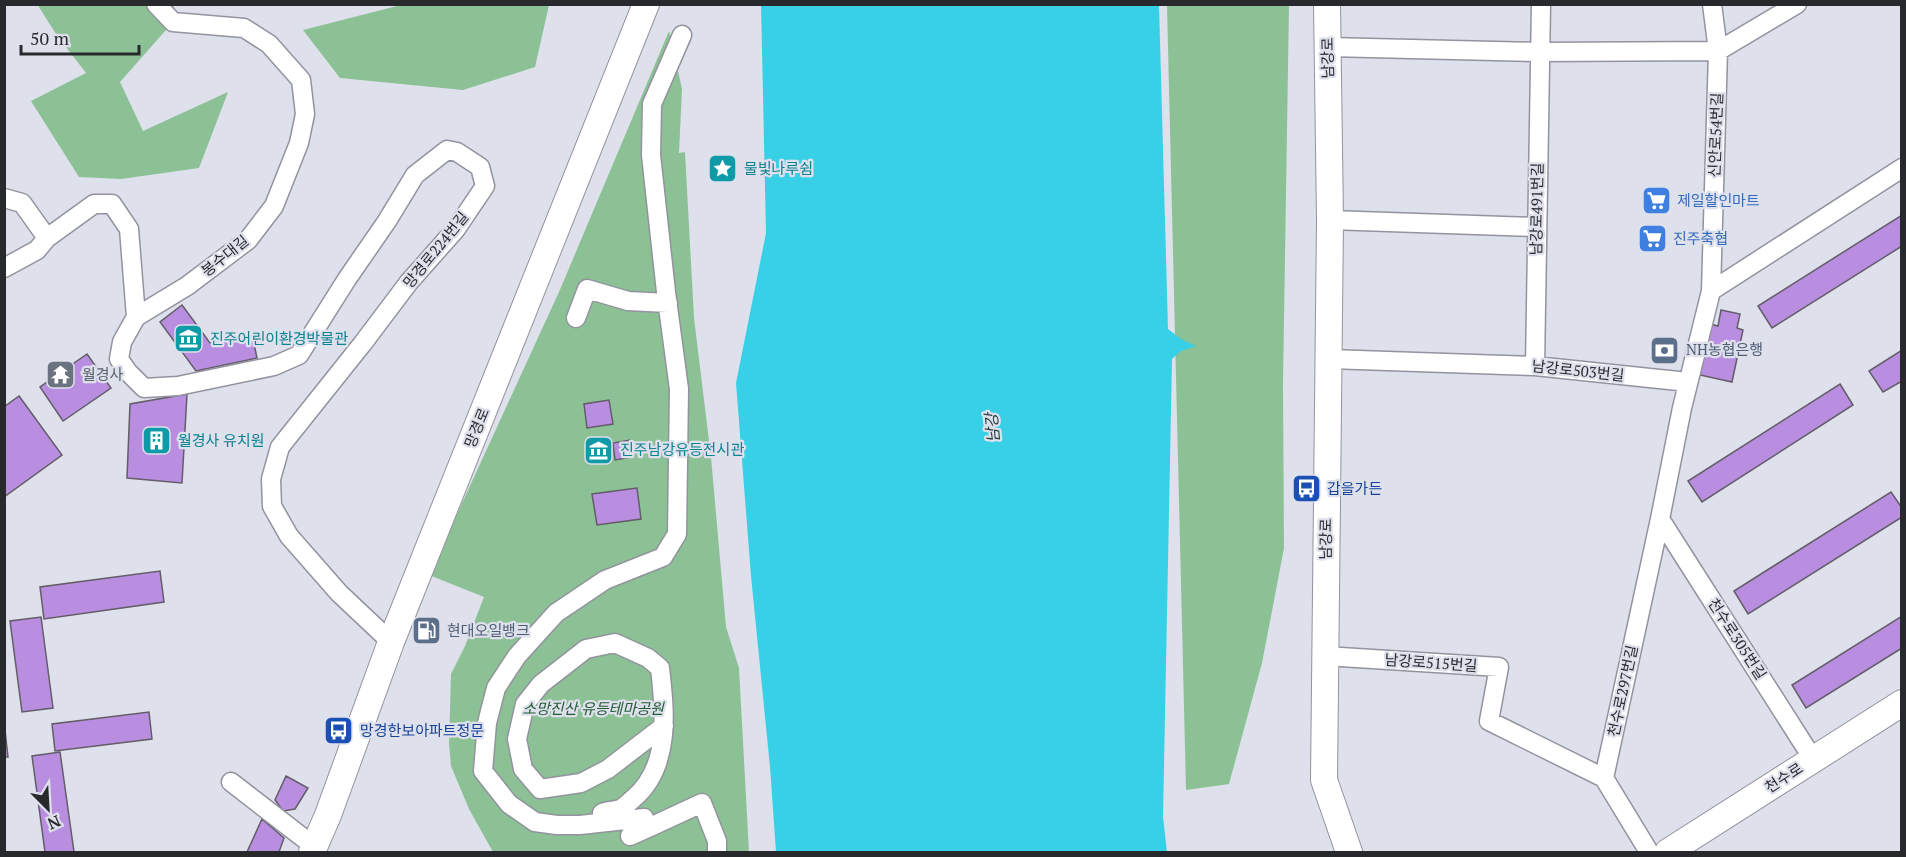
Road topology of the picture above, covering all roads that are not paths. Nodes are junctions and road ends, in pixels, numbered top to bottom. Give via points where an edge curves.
1 (156, 4) edge
2 (646, 4) edge
3 (1327, 4) edge
4 (1541, 4) edge
5 (1712, 4) edge
6 (1797, 4) edge
7 (682, 35) dead end
8 (1328, 47) junction
9 (1718, 51) junction
10 (1540, 52) junction
11 (1902, 168) edge
12 (4, 198) edge
13 (1330, 220) junction
14 (1536, 226) junction
15 (47, 238) junction
16 (4, 268) edge
17 (1711, 291) junction
18 (668, 303) junction
19 (136, 317) junction
20 (576, 318) dead end
21 (1329, 359) junction
22 (1535, 366) junction
23 (1688, 382) junction
24 (1660, 519) junction
25 (391, 642) junction
26 (1325, 656) junction
27 (1902, 703) edge
28 (664, 726) junction
29 (1813, 759) junction
30 (1604, 778) junction
31 (231, 782) dead end
32 (534, 822) junction
33 (648, 828) junction
34 (630, 836) dead end
35 (314, 850) edge
36 (717, 852) edge
37 (1349, 852) edge
38 (1648, 852) edge
39 (1668, 852) edge

1 - 19 street, 봉수대길 via 173,22 244,28 269,44 301,80 305,114 274,206 248,240 187,286
2 - 25 street, 망경로
3 - 8 street, 남강로
4 - 10 street, 남강로491번길
5 - 9 street, 신안로54번길
6 - 9 street
7 - 18 street via 652,104 651,155
8 - 10 street
8 - 13 street, 남강로
9 - 10 street
9 - 17 street, 신안로54번길
10 - 14 street, 남강로491번길
11 - 17 street
12 - 15 street via 22,203
13 - 14 street
13 - 21 street, 남강로
14 - 22 street, 남강로491번길
15 - 16 street via 37,250
15 - 19 street via 94,204 112,204 129,229
17 - 23 street, 신안로54번길
18 - 20 street via 628,301 587,289
18 - 32 street via 679,389 677,534 663,557 604,580 556,613 501,680 489,715 483,771 509,804
19 - 25 street, 망경로224번길 via 122,342 119,359 144,388 178,386 282,363 299,355 416,175 447,150 480,167 485,186 456,229 409,282 280,447 272,478 272,506 289,536 339,593
21 - 22 street, 남강로503번길
21 - 26 street, 남강로
22 - 23 street, 남강로503번길
23 - 24 street
24 - 29 street, 천수로305번길
24 - 30 street, 천수로297번길
25 - 35 street, 망경로
26 - 30 street, 남강로515번길 via 1499,667 1489,721
26 - 37 street, 남강로 via 1324,780
27 - 29 street, 천수로
28 - 28 street via 608,769 581,783 540,789 523,769 517,739 525,704 541,684 586,649 615,643 660,668
28 - 32 street via 660,760 642,791 621,808
29 - 39 street, 천수로
30 - 38 street
31 - 35 street
32 - 33 street via 580,825 644,818
33 - 34 street
33 - 36 street via 702,803 717,841

